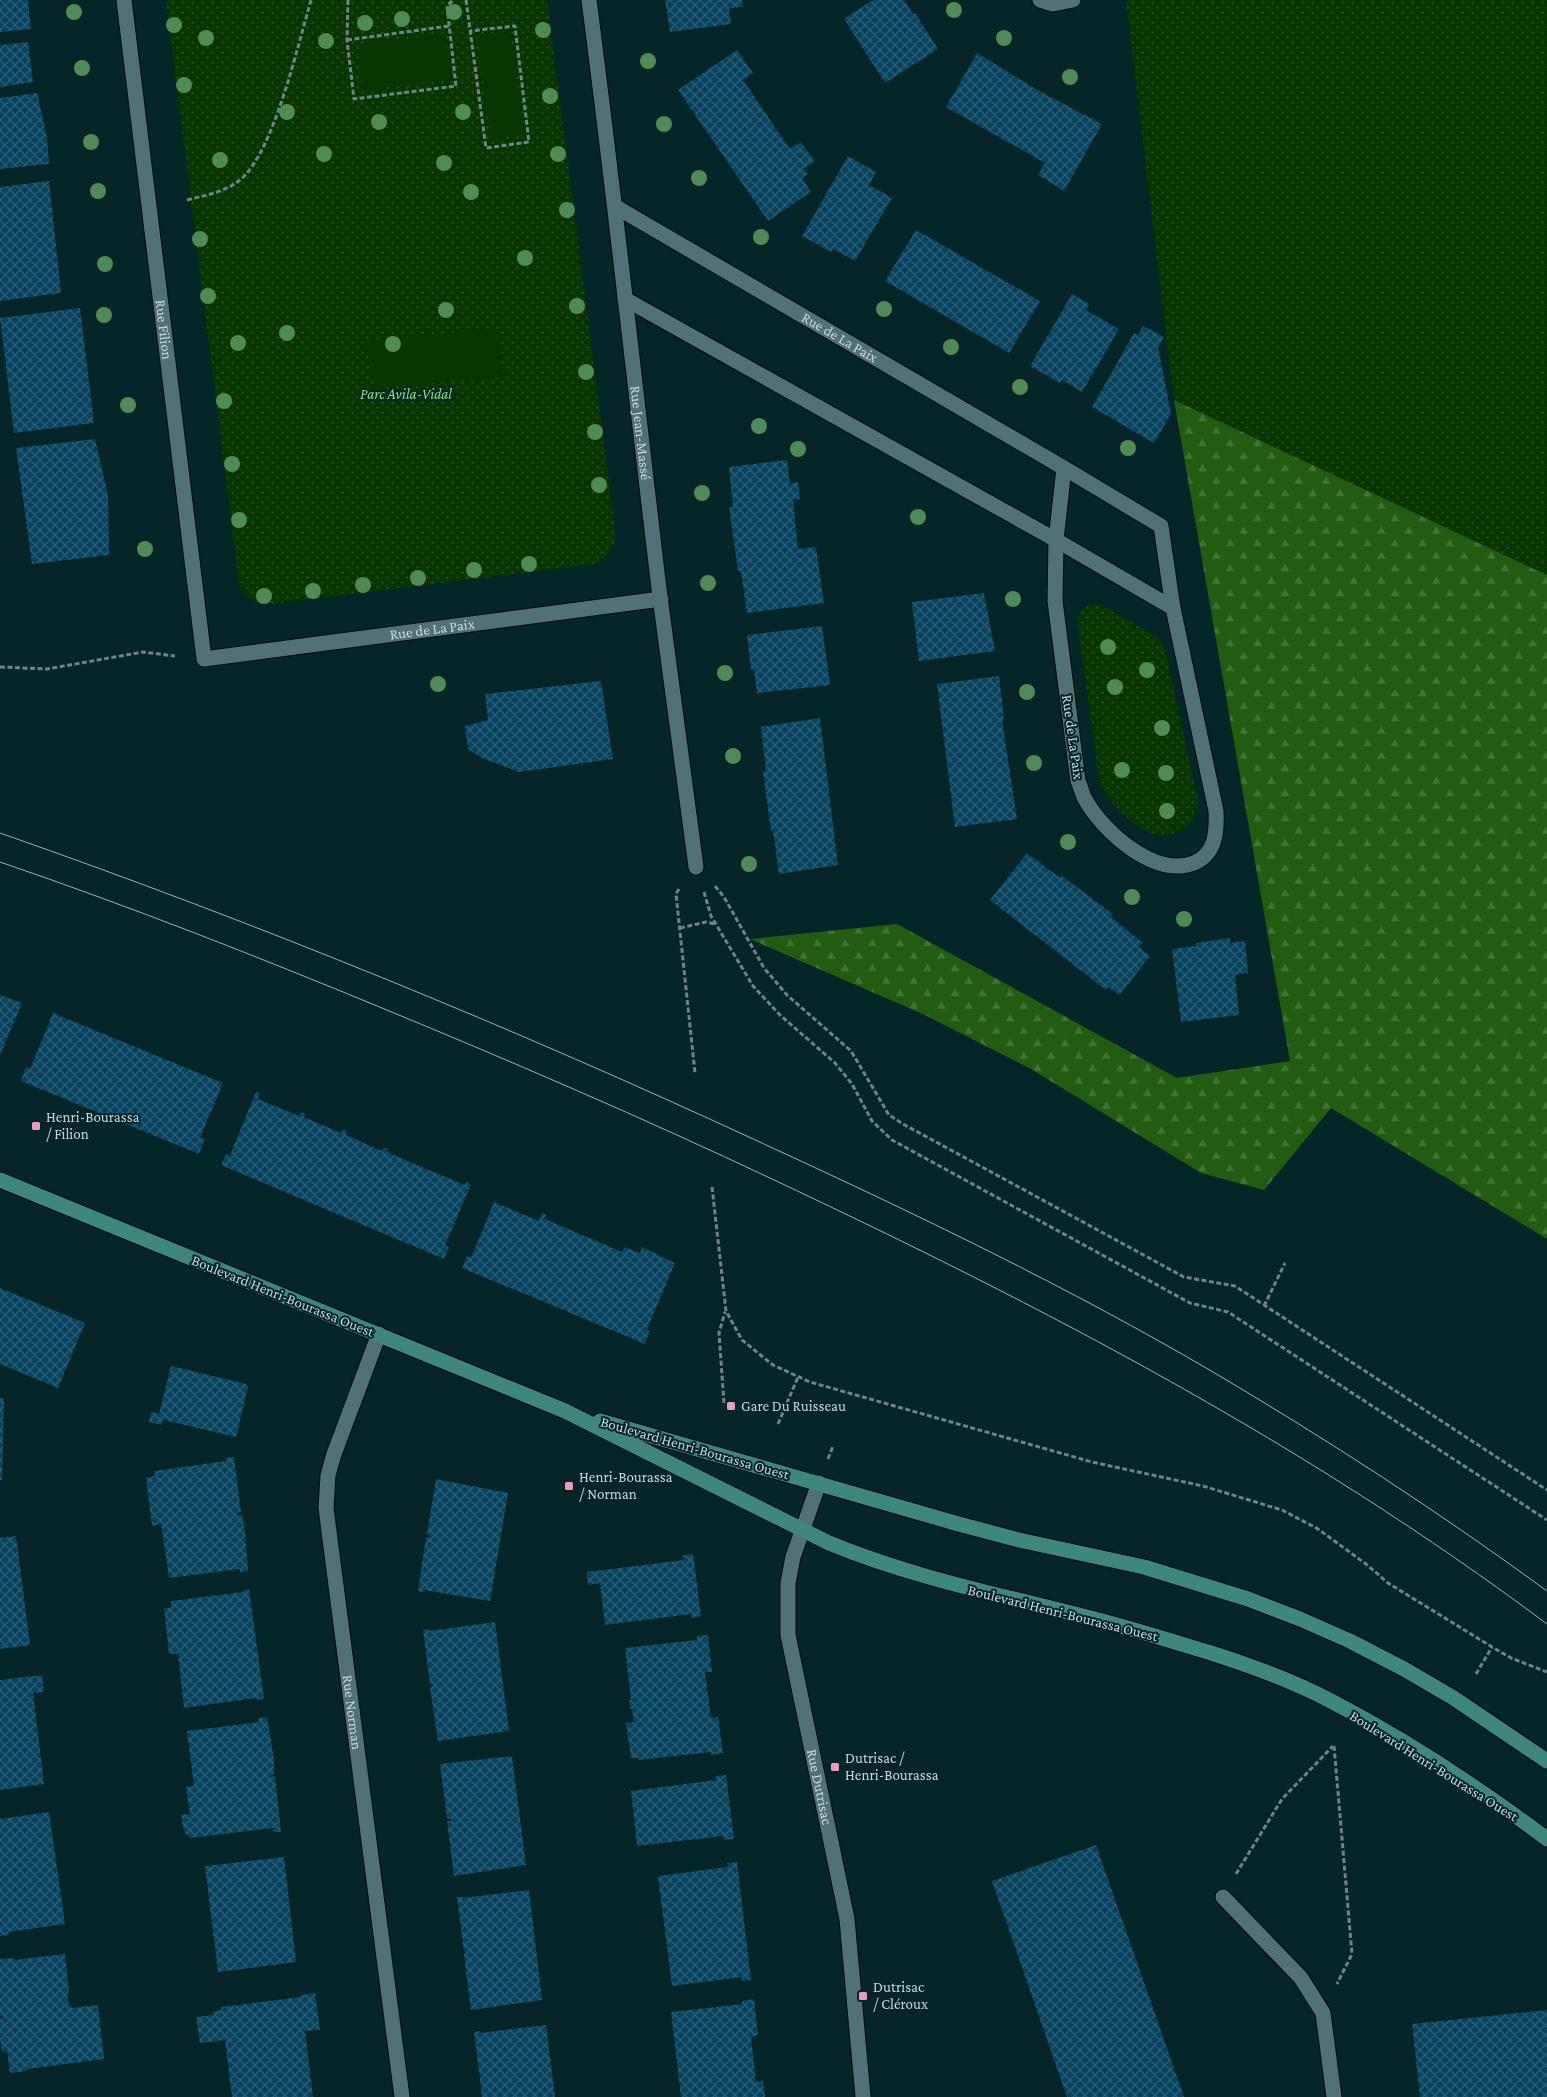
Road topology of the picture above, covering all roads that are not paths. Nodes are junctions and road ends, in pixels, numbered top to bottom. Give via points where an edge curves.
1 (124, 0) edge
2 (590, 0) edge
3 (1040, 0) edge
4 (1073, 0) edge
5 (616, 207) junction
6 (625, 299) junction
7 (1064, 468) junction
8 (1056, 540) junction
9 (661, 598) junction
10 (1173, 608) junction
11 (204, 659) joint
12 (696, 867) road end
13 (0, 1180) edge
14 (379, 1334) junction
15 (565, 1411) junction
16 (819, 1483) junction
17 (802, 1530) junction
18 (1547, 1761) edge
19 (1547, 1838) edge
20 (1222, 1896) road end
21 (402, 2097) edge
22 (862, 2097) edge
23 (1334, 2097) edge

1 - 11 street, Rue Filion
2 - 5 street, Rue Jean-Massé
3 - 4 street via 1053,4
5 - 6 street, Rue Jean-Massé
5 - 7 street, Rue de La Paix
6 - 8 street
6 - 9 street, Rue Jean-Massé
7 - 8 street, Rue de La Paix
7 - 10 street, Rue de La Paix via 1161,526
8 - 10 street
8 - 10 street, Rue de La Paix via 1055,601 1078,781 1085,799 1098,818 1141,855 1163,865 1185,866 1202,860 1213,846 1217,830 1216,811
9 - 11 street, Rue de La Paix
9 - 12 street, Rue Jean-Massé
13 - 14 main road, Boulevard Henri-Bourassa Ouest
14 - 15 main road, Boulevard Henri-Bourassa Ouest
14 - 21 street, Rue Norman via 334,1454 328,1475 326,1508
15 - 16 main road, Boulevard Henri-Bourassa Ouest
15 - 17 main road, Boulevard Henri-Bourassa Ouest
16 - 17 street, Rue Dutrisac
16 - 18 main road, Boulevard Henri-Bourassa Ouest via 1001,1535 1144,1567 1248,1599 1350,1641 1404,1669 1460,1702
17 - 19 main road, Boulevard Henri-Bourassa Ouest via 891,1567 1121,1626 1211,1653 1294,1684 1331,1701 1400,1741
17 - 22 street, Rue Dutrisac via 788,1583 788,1635 848,1919
20 - 23 street via 1301,1978 1323,2014

